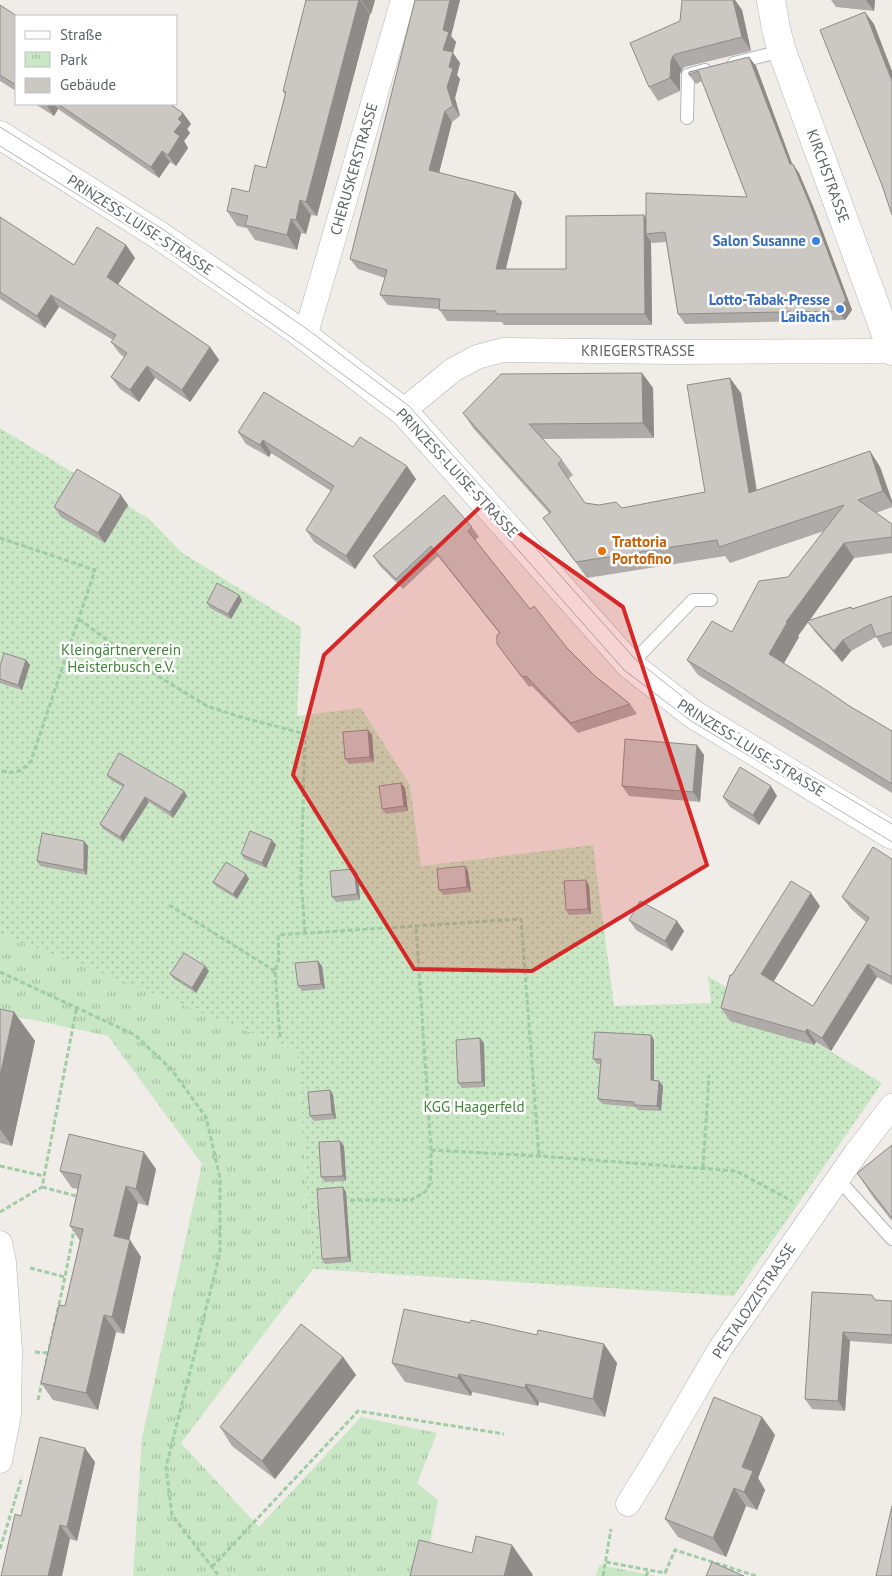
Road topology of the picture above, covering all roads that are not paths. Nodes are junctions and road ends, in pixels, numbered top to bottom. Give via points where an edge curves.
1 (403, 0) edge
2 (771, 0) edge
3 (782, 51) junction
4 (688, 118) dead end
5 (0, 135) edge
6 (305, 338) junction
7 (892, 351) edge
8 (405, 413) junction
9 (711, 600) dead end
10 (630, 665) junction
11 (892, 835) edge
12 (892, 1106) edge
13 (838, 1179) junction
14 (892, 1239) edge
15 (2, 1252) edge
16 (0, 1461) edge
17 (628, 1504) dead end

1 - 6 street, CHERUSKERSTRASSE
2 - 3 main road, KIRCHSTRASSE
3 - 4 lane via 688,75
3 - 7 main road, KIRCHSTRASSE
5 - 6 main road, PRINZESS-LUISE-STRASSE via 160,236
6 - 8 main road, PRINZESS-LUISE-STRASSE
7 - 8 street, KRIEGERSTRASSE via 503,350 477,357 453,370 409,406
8 - 10 main road, PRINZESS-LUISE-STRASSE
9 - 10 lane via 692,600
10 - 11 main road, PRINZESS-LUISE-STRASSE via 693,714
12 - 13 street, PESTALOZZISTRASSE
13 - 14 lane
13 - 17 street, PESTALOZZISTRASSE via 720,1349
15 - 16 street via 10,1350 9,1414

